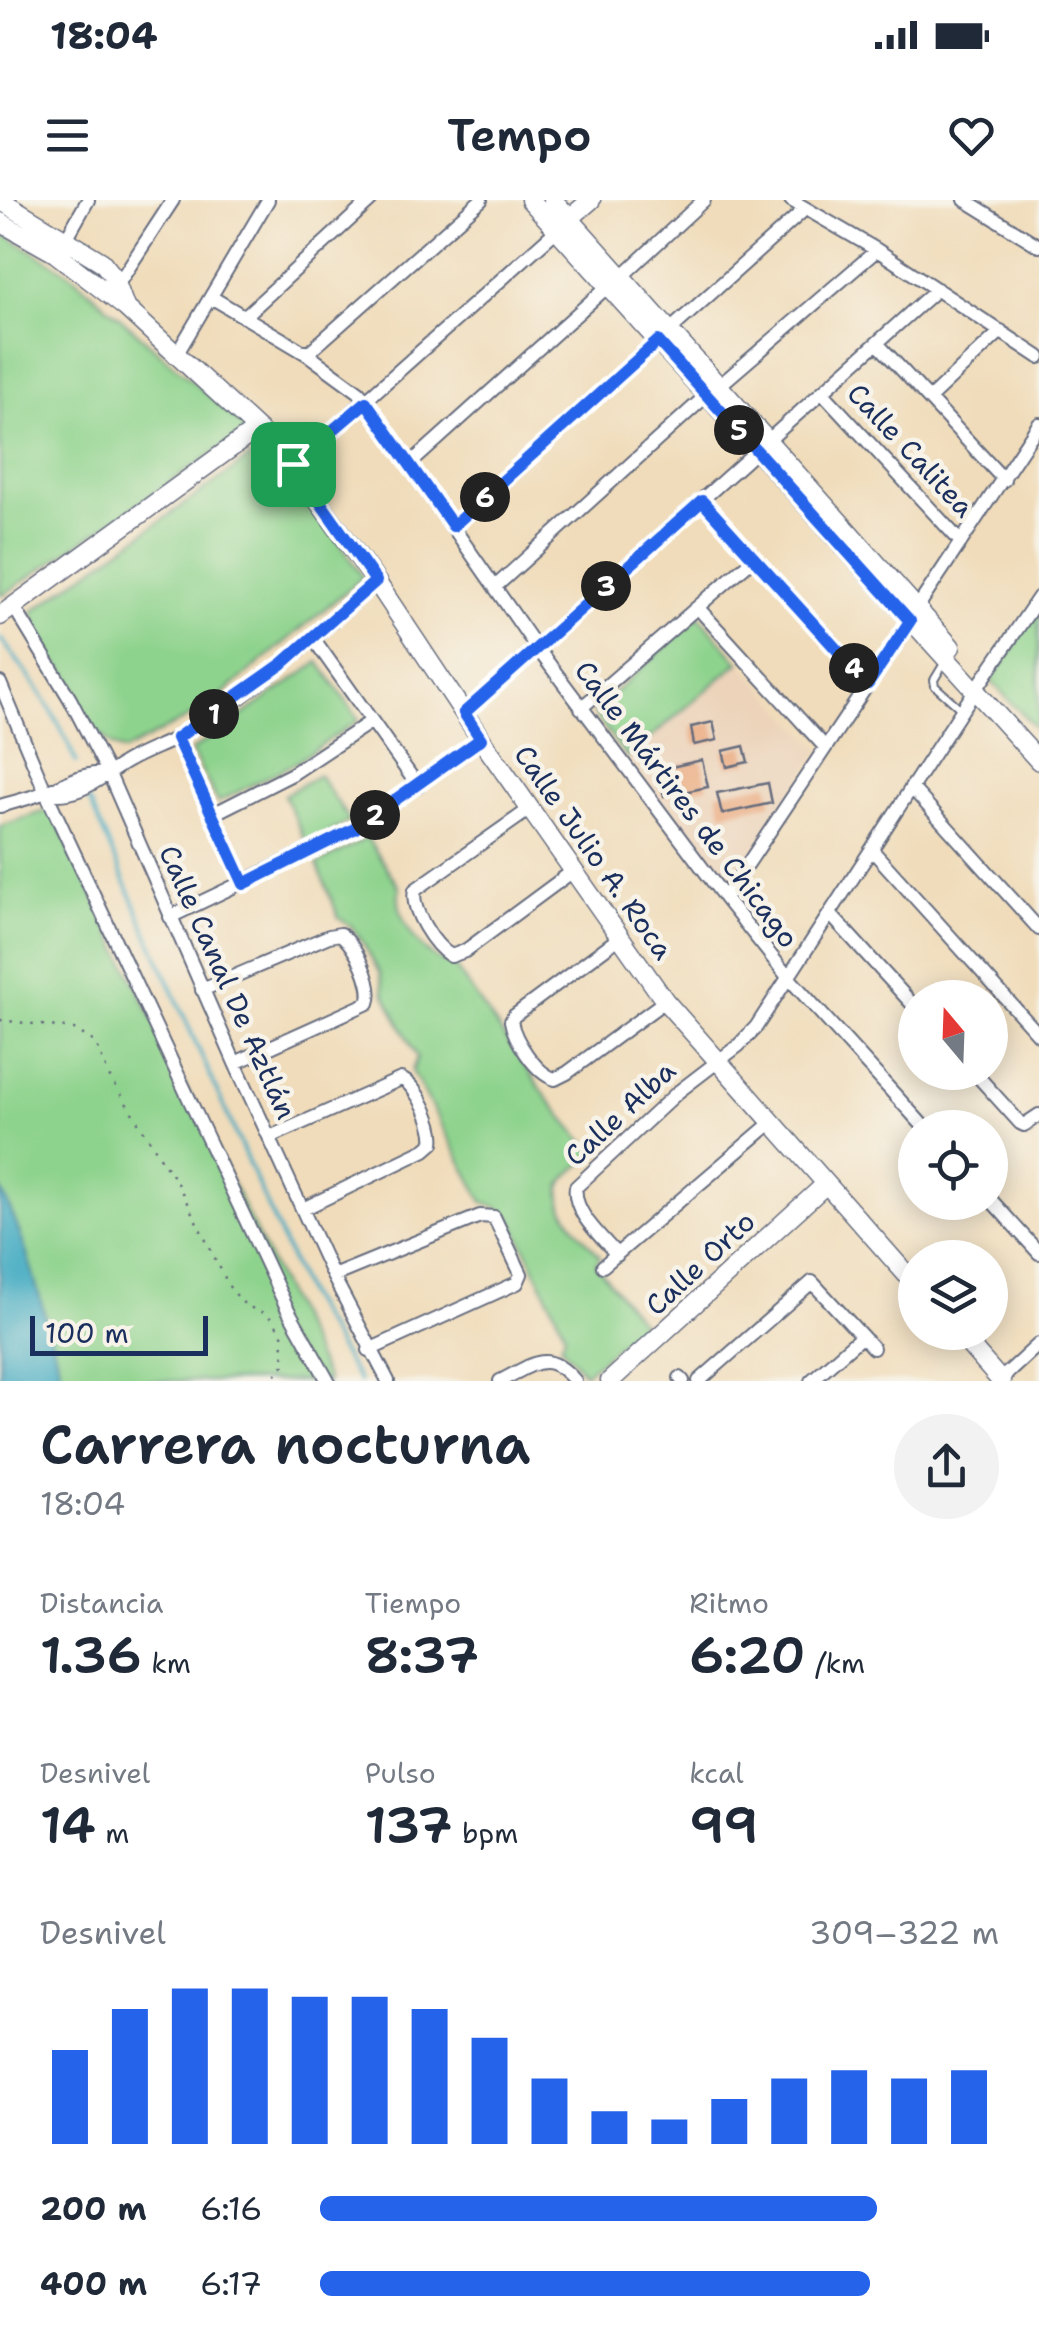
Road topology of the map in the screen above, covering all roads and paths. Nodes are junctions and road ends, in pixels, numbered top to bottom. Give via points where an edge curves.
1 (0, 200) edge
2 (88, 200) edge
3 (172, 200) edge
4 (268, 200) edge
5 (371, 200) edge
6 (480, 200) edge
7 (530, 200) edge
8 (554, 200) edge
9 (591, 200) edge
10 (704, 200) edge
11 (791, 200) edge
12 (965, 200) edge
13 (805, 209) junction
14 (0, 222) edge
15 (563, 224) junction
16 (66, 239) junction
17 (1036, 242) edge
18 (876, 250) junction
19 (615, 282) junction
20 (937, 290) junction
21 (117, 297) junction
22 (212, 297) junction
23 (244, 316) junction
24 (1001, 331) junction
25 (664, 336) junction
26 (878, 344) junction
27 (308, 354) junction
28 (175, 357) junction
29 (1039, 357) edge
30 (713, 391) junction
31 (824, 393) junction
32 (930, 399) junction
33 (366, 402) junction
34 (1039, 424) edge
35 (257, 429) junction
36 (763, 446) junction
37 (293, 464) junction
38 (410, 464) junction
39 (1004, 480) junction
40 (702, 501) junction
41 (453, 526) junction
42 (961, 542) junction
43 (753, 560) junction
44 (376, 581) junction
45 (495, 586) junction
46 (1039, 598) edge
47 (698, 608) junction
48 (7, 612) edge
49 (914, 615) junction
50 (314, 638) junction
51 (537, 648) junction
52 (946, 659) junction
53 (0, 683) edge
54 (868, 684) junction
55 (978, 685) junction
56 (582, 708) junction
57 (962, 710) junction
58 (464, 713) junction
59 (372, 721) junction
60 (177, 738) junction
61 (481, 739) junction
62 (1039, 743) edge
63 (825, 748) junction
64 (1039, 761) edge
65 (110, 774) junction
66 (418, 786) junction
67 (911, 787) junction
68 (46, 793) junction
69 (0, 806) edge
70 (530, 809) junction
71 (212, 814) junction
72 (872, 850) junction
73 (573, 871) junction
74 (244, 884) junction
75 (725, 898) junction
76 (830, 914) junction
77 (170, 917) junction
78 (1039, 930) edge
79 (620, 938) junction
80 (788, 977) junction
81 (898, 988) edge
82 (202, 990) junction
83 (665, 1001) junction
84 (0, 1020) edge
85 (1039, 1034) edge
86 (716, 1062) junction
87 (234, 1063) junction
88 (990, 1090) edge
89 (909, 1110) edge
90 (1039, 1115) edge
91 (772, 1122) junction
92 (270, 1137) junction
93 (826, 1184) junction
94 (303, 1210) junction
95 (1008, 1219) edge
96 (1039, 1253) edge
97 (617, 1255) junction
98 (898, 1265) edge
99 (603, 1266) dead end
100 (333, 1276) junction
101 (862, 1336) junction
102 (1039, 1344) edge
103 (873, 1348) dead end
104 (369, 1350) junction
105 (974, 1350) edge
106 (1000, 1380) edge
107 (270, 1381) edge
108 (328, 1381) edge
109 (388, 1381) edge
110 (500, 1381) edge
111 (575, 1381) edge
112 (610, 1381) edge
113 (699, 1381) edge
114 (811, 1381) edge

1 - 16 street
2 - 16 street
3 - 21 street
4 - 22 street
5 - 23 street
6 - 27 street
7 - 15 street
8 - 15 street
9 - 15 street
10 - 19 street
11 - 13 street
12 - 17 street
13 - 18 street
13 - 25 street
14 - 21 street
15 - 19 street
15 - 33 street
16 - 21 street via 102,262
18 - 20 street
18 - 30 street
19 - 25 street
19 - 38 street
20 - 24 street
20 - 26 street
21 - 28 street, Calle Julio A. Roca
22 - 23 street, Calle Mártires de Chicago
22 - 28 street
23 - 27 street, Calle Mártires de Chicago
24 - 29 street
24 - 32 street
25 - 30 street
25 - 41 street
26 - 31 street
26 - 32 street
27 - 33 street, Calle Mártires de Chicago
28 - 35 street, Calle Julio A. Roca
30 - 36 street
30 - 45 street
31 - 36 street
31 - 42 street, Calle Calitea
32 - 39 street
33 - 37 street
33 - 38 street, Calle Mártires de Chicago
34 - 39 street
35 - 37 street, Calle Julio A. Roca
35 - 48 street
36 - 40 street
36 - 49 street
37 - 44 street, Calle Julio A. Roca
38 - 41 street, Calle Mártires de Chicago
39 - 42 street
40 - 43 street
40 - 51 street
41 - 45 street, Calle Mártires de Chicago
42 - 49 street
43 - 47 street
43 - 54 street
44 - 50 street
44 - 58 street, Calle Julio A. Roca
45 - 51 street, Calle Mártires de Chicago
46 - 55 street
47 - 56 street
47 - 63 street
48 - 65 street, Calle Canal De Aztlán via 70,699
49 - 52 street
49 - 54 street
49 - 55 street
50 - 59 street
50 - 60 street
51 - 56 street, Calle Mártires de Chicago
51 - 58 street
52 - 55 street
52 - 57 lane via 934,680
53 - 68 street
54 - 63 street
55 - 57 street
55 - 62 street
55 - 64 street
56 - 75 street, Calle Mártires de Chicago
57 - 67 street
58 - 61 street, Calle Julio A. Roca
59 - 66 street
59 - 71 street via 292,774
60 - 65 street
60 - 71 street
61 - 66 street
61 - 70 street, Calle Julio A. Roca
63 - 75 street
65 - 68 street via 95,772
65 - 77 street, Calle Canal De Aztlán
66 - 74 street via 354,829
67 - 72 street
67 - 78 street
68 - 69 street
68 - 108 street
70 - 73 street, Calle Julio A. Roca
70 - 73 street via 415,890 414,907 442,950 450,956 465,952
71 - 74 street
72 - 76 street
72 - 85 street
73 - 79 street, Calle Julio A. Roca
74 - 77 street
75 - 80 street, Calle Mártires de Chicago
76 - 80 street
76 - 81 street
77 - 82 street, Calle Canal De Aztlán
79 - 83 street, Calle Julio A. Roca
79 - 83 street via 511,1021 543,1074 567,1073
80 - 86 street via 756,1027
80 - 89 street, Calle Mártires de Chicago
82 - 87 street, Calle Canal De Aztlán
82 - 87 street via 330,936 350,941 370,990 368,1002
83 - 86 street, Calle Julio A. Roca
84 - 107 path via 74,1029 96,1043 230,1288 282,1333 284,1365
86 - 91 street, Calle Julio A. Roca
86 - 97 street, Calle Alba via 576,1187 580,1208
87 - 92 street, Calle Canal De Aztlán
88 - 90 street via 1020,1123
91 - 93 street, Calle Julio A. Roca
91 - 97 street
92 - 94 street, Calle Canal De Aztlán
92 - 94 street via 401,1079 411,1085 434,1132 426,1150
93 - 98 street, Calle Julio A. Roca
93 - 112 street, Calle Orto
94 - 100 street, Calle Canal De Aztlán
95 - 96 street
97 - 99 street
100 - 104 street, Calle Canal De Aztlán
100 - 104 street via 480,1216 499,1221 521,1274 517,1284
101 - 103 street
101 - 113 street via 812,1282
101 - 114 street
102 - 106 street
104 - 109 street, Calle Canal De Aztlán
105 - 106 street
110 - 111 street via 546,1360

